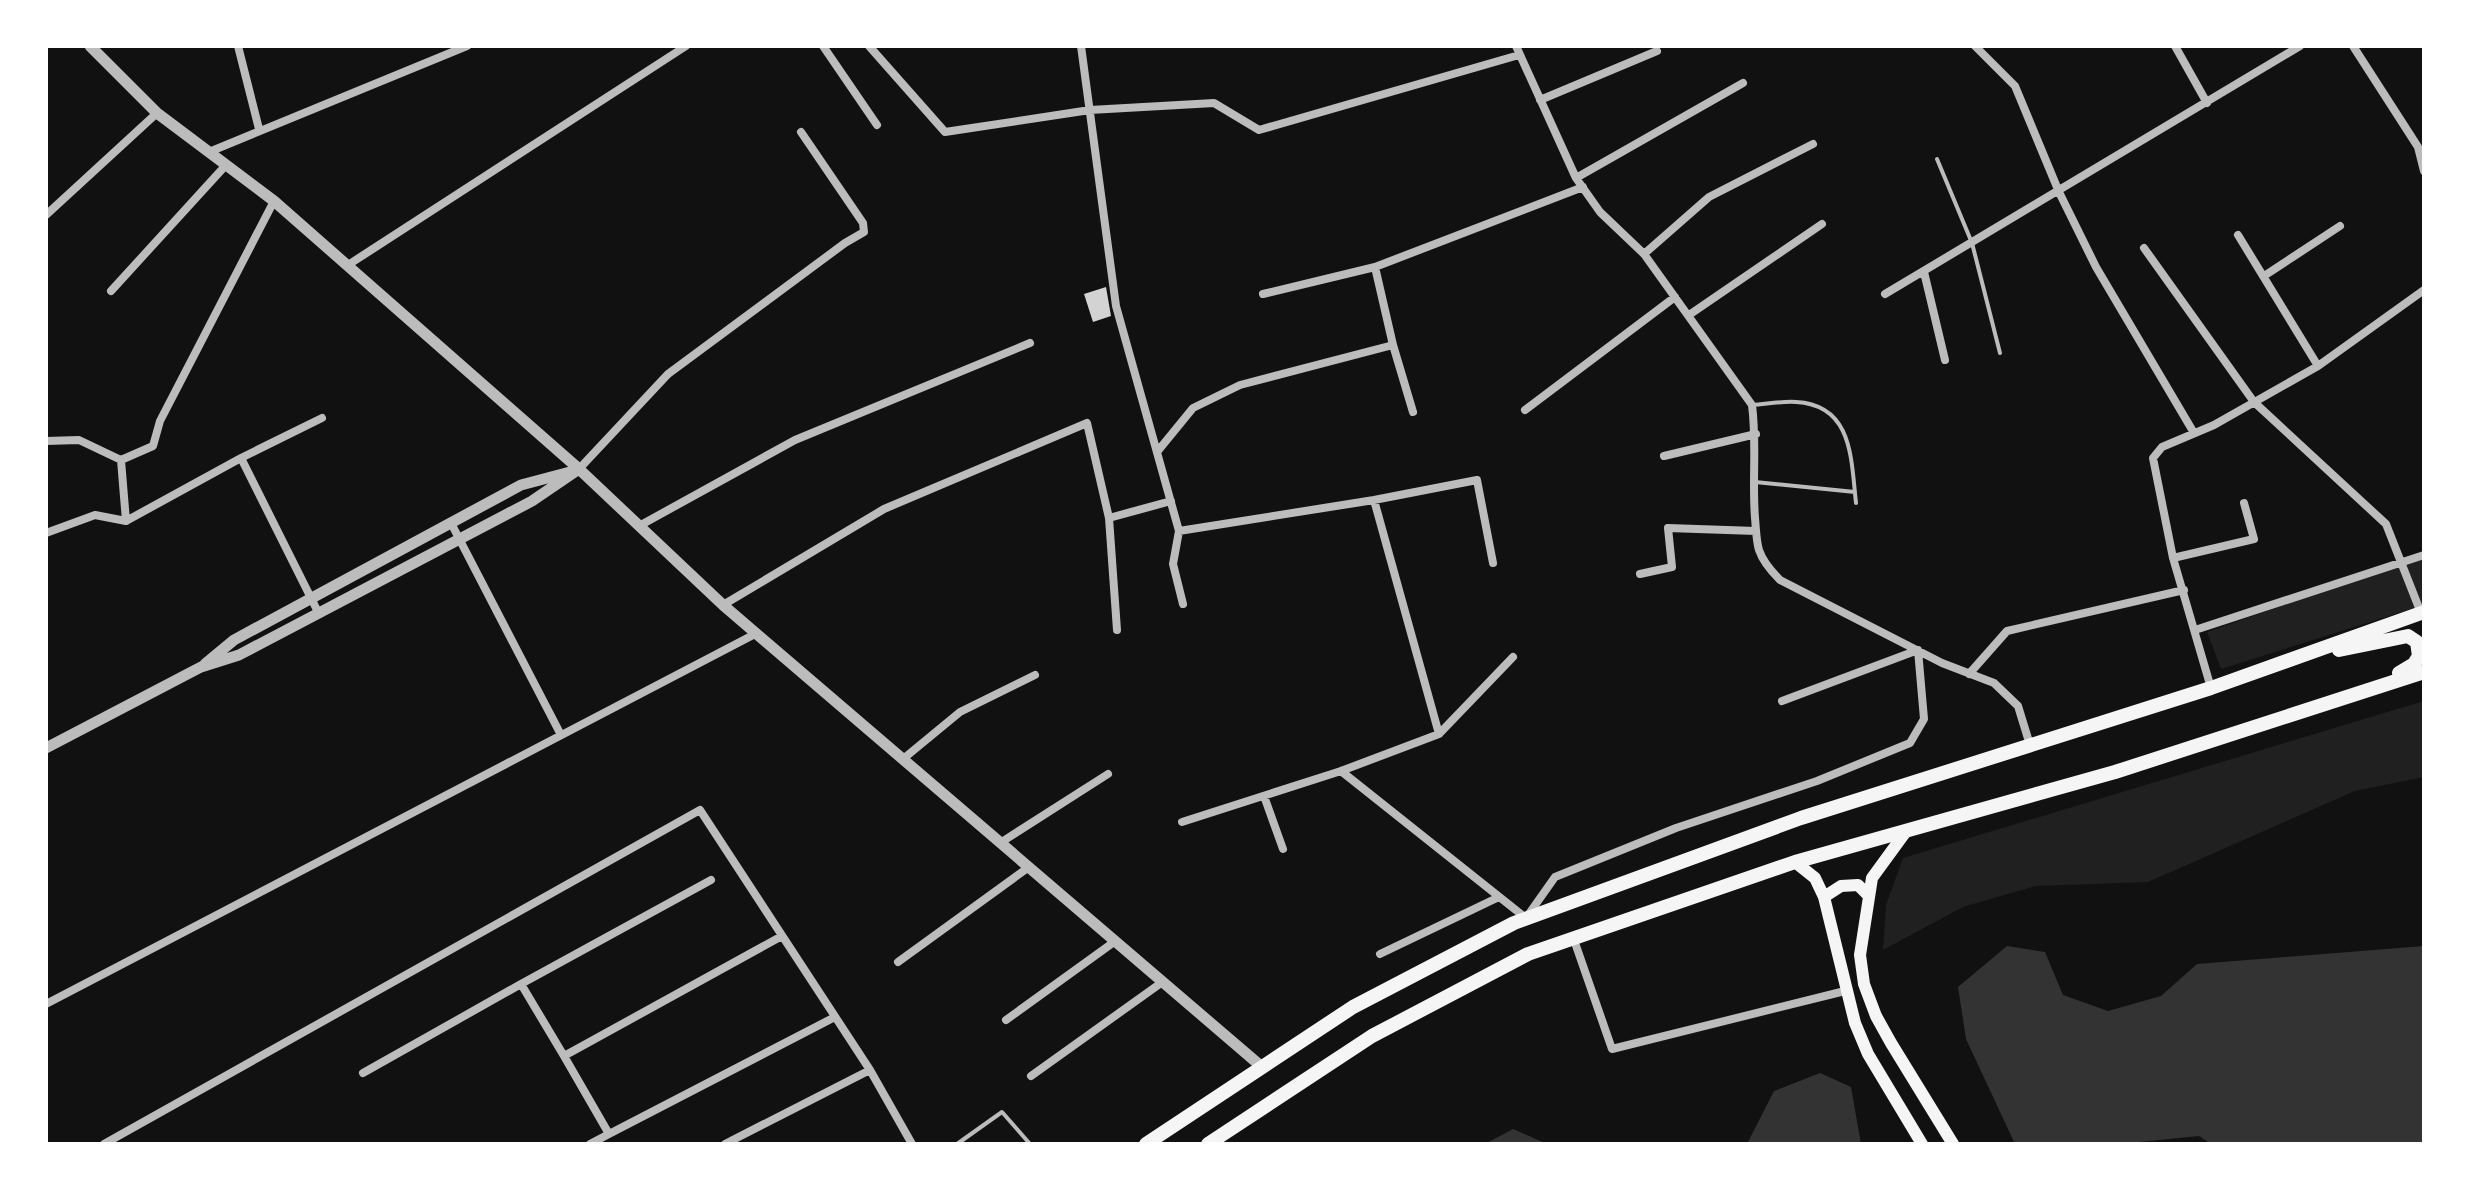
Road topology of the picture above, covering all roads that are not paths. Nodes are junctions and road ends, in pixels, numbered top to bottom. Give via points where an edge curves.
1 (90, 46) edge
2 (238, 46) edge
3 (467, 46) edge
4 (686, 46) edge
5 (823, 46) edge
6 (869, 46) edge
7 (1081, 46) edge
8 (1975, 46) edge
9 (2175, 46) edge
10 (2300, 46) edge
11 (2353, 46) edge
12 (1518, 51) edge
13 (1657, 51) dead end
14 (1743, 83) dead end
15 (1540, 100) junction
16 (2207, 103) junction
17 (1090, 110) junction
18 (157, 113) junction
19 (877, 125) dead end
20 (259, 129) junction
21 (801, 132) dead end
22 (1813, 144) dead end
23 (2421, 145) edge
24 (209, 152) junction
25 (1937, 159) dead end
26 (226, 165) junction
27 (2424, 171) edge
28 (1576, 178) junction
29 (1583, 187) junction
30 (2059, 192) junction
31 (274, 201) junction
32 (46, 215) edge
33 (1822, 224) dead end
34 (2340, 226) dead end
35 (2238, 235) dead end
36 (1972, 243) junction
37 (2144, 248) dead end
38 (1644, 254) junction
39 (348, 265) junction
40 (1375, 267) junction
41 (1924, 272) junction
42 (2264, 276) junction
43 (2424, 290) edge
44 (111, 291) dead end
45 (1263, 294) dead end
46 (1885, 294) dead end
47 (1675, 297) junction
48 (1689, 315) junction
49 (1030, 343) dead end
50 (1393, 345) junction
51 (2000, 353) dead end
52 (1945, 360) dead end
53 (2318, 366) junction
54 (2254, 402) junction
55 (1752, 405) junction
56 (1525, 410) dead end
57 (1413, 412) dead end
58 (322, 418) dead end
59 (2194, 433) junction
60 (1756, 434) junction
61 (46, 441) edge
62 (1157, 452) junction
63 (1664, 456) dead end
64 (241, 458) junction
65 (121, 460) junction
66 (579, 469) junction
67 (1752, 482) junction
68 (1855, 492) junction
69 (1374, 500) junction
70 (1171, 501) junction
71 (1856, 503) dead end
72 (2244, 503) dead end
73 (1109, 518) junction
74 (126, 521) junction
75 (451, 523) junction
76 (639, 526) junction
77 (1179, 531) junction
78 (1756, 531) junction
79 (46, 533) edge
80 (459, 540) junction
81 (2424, 555) edge
82 (2173, 558) junction
83 (1493, 563) dead end
84 (2401, 563) junction
85 (1640, 574) dead end
86 (2184, 590) junction
87 (311, 599) junction
88 (1183, 604) dead end
89 (723, 605) junction
90 (2423, 613) edge
91 (319, 614) junction
92 (1117, 630) dead end
93 (2195, 630) junction
94 (757, 633) junction
95 (1918, 650) junction
96 (2313, 653) junction
97 (1513, 657) dead end
98 (201, 667) junction
99 (2424, 672) edge
100 (1969, 674) junction
101 (1035, 675) dead end
102 (2211, 688) junction
103 (2366, 689) junction
104 (1782, 701) dead end
105 (1439, 734) junction
106 (561, 735) junction
107 (2030, 745) junction
108 (46, 748) edge
109 (903, 759) junction
110 (1341, 771) junction
111 (1108, 774) dead end
112 (1264, 796) junction
113 (1182, 822) dead end
114 (1907, 830) junction
115 (1000, 843) junction
116 (1283, 849) dead end
117 (1795, 862) junction
118 (1029, 867) junction
119 (711, 880) dead end
120 (1868, 895) junction
121 (1499, 897) junction
122 (1824, 897) junction
123 (1526, 918) junction
124 (782, 936) junction
125 (1573, 937) junction
126 (1114, 942) junction
127 (1380, 954) dead end
128 (898, 962) dead end
129 (1161, 983) junction
130 (521, 984) junction
131 (1845, 991) junction
132 (46, 1004) edge
133 (835, 1017) junction
134 (1006, 1020) dead end
135 (564, 1056) junction
136 (1262, 1067) junction
137 (870, 1070) junction
138 (363, 1073) dead end
139 (1031, 1076) dead end
140 (609, 1134) junction
141 (104, 1144) edge
142 (590, 1144) edge
143 (725, 1144) edge
144 (912, 1144) edge
145 (957, 1144) edge
146 (1030, 1144) edge
147 (1146, 1144) edge
148 (1208, 1144) edge
149 (1922, 1144) edge
150 (1953, 1144) edge

1 - 18 street
2 - 20 street
3 - 20 street
4 - 39 street
5 - 19 street
6 - 17 street via 945,132
7 - 17 street
8 - 30 street via 2015,86
9 - 16 street
10 - 16 street
11 - 23 street
12 - 15 street
12 - 17 street via 1259,130 1214,103
13 - 15 street
14 - 28 street
15 - 28 street
16 - 30 street
17 - 62 street via 1116,306
18 - 24 street
18 - 32 street
20 - 24 street
21 - 66 street via 864,232 668,374
22 - 38 street via 1709,197
23 - 27 street
24 - 26 street
25 - 36 lane
26 - 31 street
26 - 44 street
28 - 29 street
29 - 38 street via 1600,212
29 - 40 street
30 - 36 street
30 - 59 street via 2096,267
31 - 39 street
31 - 65 street via 160,421 153,446
33 - 48 street
34 - 42 street
35 - 42 street
36 - 41 street
36 - 51 lane
37 - 54 street
38 - 47 street
39 - 66 street
40 - 45 street
40 - 50 street
41 - 46 street
41 - 52 street
42 - 53 street
43 - 53 street
47 - 48 street
47 - 56 street
48 - 55 street
49 - 76 street via 795,440
50 - 57 street
50 - 62 street via 1240,385 1193,408
53 - 54 street
54 - 59 street
54 - 84 street via 2386,524
55 - 60 street
55 - 68 lane via 1798,401 1829,410 1850,450
58 - 64 street
59 - 82 street via 2162,447 2153,458
60 - 63 street
60 - 67 street
61 - 65 street via 79,440
62 - 70 street
64 - 74 street
64 - 87 street
65 - 74 street
66 - 75 street via 521,485
66 - 76 street
66 - 80 street
67 - 68 lane
67 - 78 street
68 - 71 lane
69 - 77 street
69 - 83 street via 1477,480
69 - 105 street
70 - 73 street
70 - 77 street
72 - 82 street via 2254,539
73 - 89 street via 1087,423 884,509
73 - 92 street
74 - 79 street via 95,515
75 - 80 street
75 - 87 street
76 - 89 street
77 - 88 street via 1173,564
78 - 85 street via 1668,528 1672,567
78 - 95 street via 1767,567 1780,580
80 - 91 street
80 - 106 street
81 - 84 street
82 - 86 street
84 - 90 street
84 - 93 street
86 - 93 street
86 - 100 street via 2007,631
87 - 91 street
87 - 98 street via 234,640
89 - 94 street
90 - 96 highway
91 - 98 street via 239,655
93 - 102 street
94 - 106 street
94 - 109 street
95 - 100 street
95 - 104 street
95 - 123 street via 1924,719 1910,743 1555,877
96 - 102 highway
96 - 103 highway via 2408,636 2417,642 2414,664
97 - 105 street
98 - 108 street
99 - 103 highway
100 - 107 street via 1994,683 2018,706
101 - 109 street via 960,712
102 - 107 highway
103 - 114 highway via 2115,772
105 - 110 street
106 - 132 street
107 - 123 highway via 1801,818
109 - 115 street
110 - 112 street
110 - 121 street
111 - 115 street
112 - 113 street
112 - 116 street
114 - 117 highway
114 - 120 main road via 1872,878
115 - 118 street
117 - 122 main road via 1815,878
117 - 125 highway
118 - 126 street
118 - 128 street
119 - 130 street
120 - 122 main road via 1858,885 1841,886
120 - 150 main road via 1860,955 1864,984 1876,1016
121 - 123 street
121 - 127 street
122 - 131 main road
123 - 136 highway via 1353,1007
124 - 133 street
124 - 135 street
124 - 141 street via 700,810
125 - 131 street via 1612,1049
125 - 148 highway via 1528,954 1372,1036
126 - 129 street
126 - 134 street
129 - 136 street
129 - 139 street
130 - 135 street
130 - 138 street
131 - 149 main road via 1868,1054
133 - 137 street
133 - 140 street
135 - 140 street
136 - 147 highway
137 - 143 street
137 - 144 street
140 - 142 street
145 - 146 lane via 1002,1112

